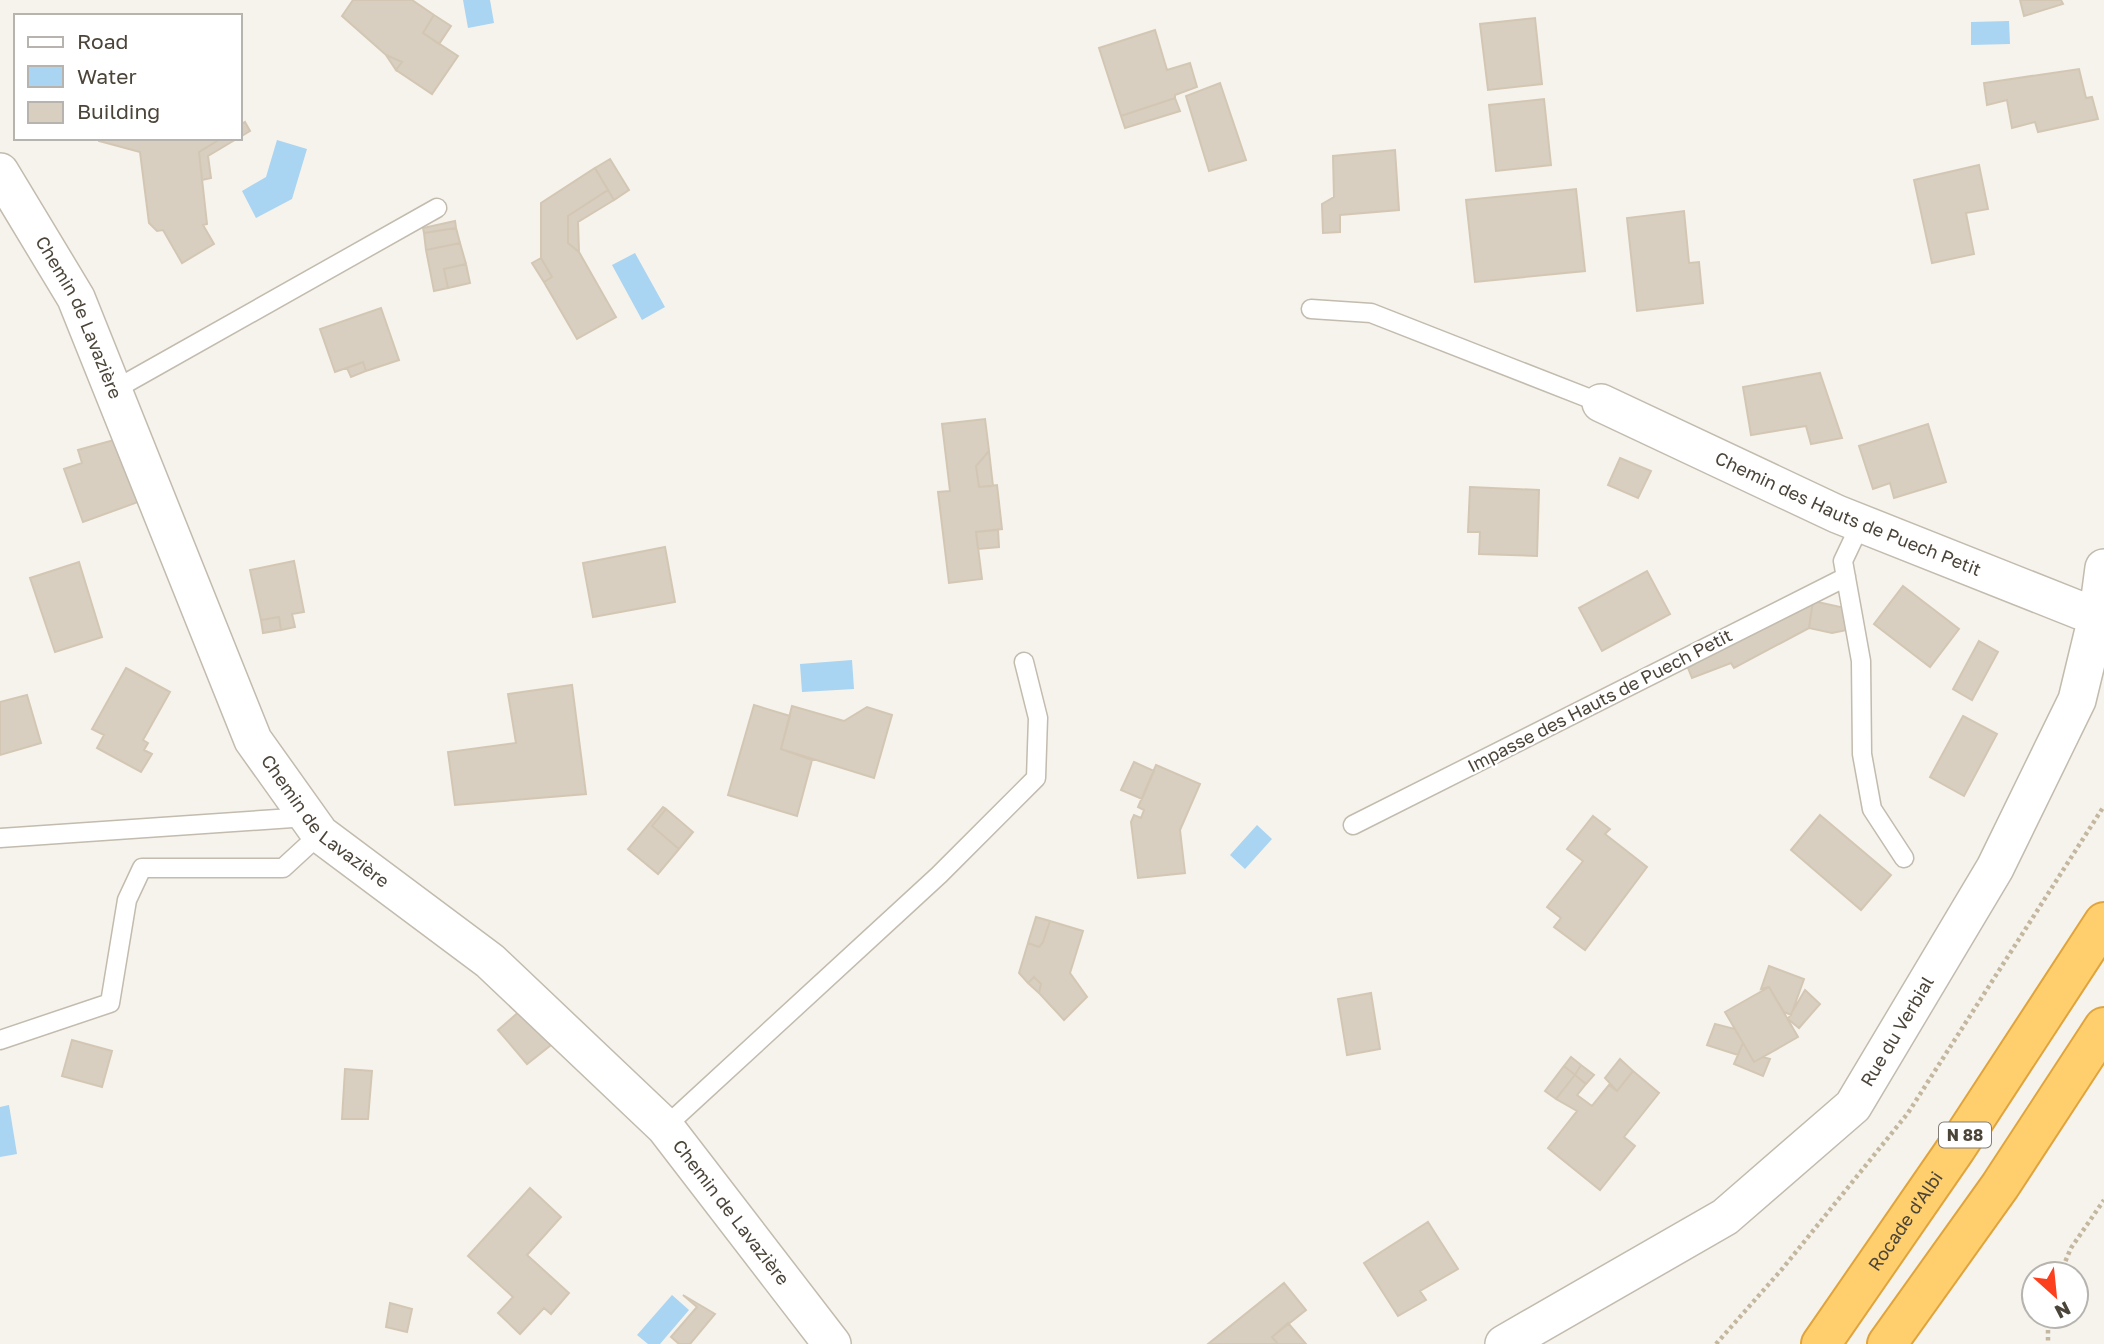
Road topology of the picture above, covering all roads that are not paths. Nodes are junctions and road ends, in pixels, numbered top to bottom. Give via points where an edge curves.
1 (0, 172) edge
2 (437, 208) dead end
3 (1311, 309) dead end
4 (114, 390) junction
5 (1601, 403) joint
6 (1861, 523) junction
7 (2104, 568) edge
8 (1846, 576) junction
9 (2101, 614) edge
10 (1024, 662) dead end
11 (1353, 825) dead end
12 (314, 826) junction
13 (0, 838) edge
14 (1904, 858) dead end
15 (2104, 922) edge
16 (2104, 1027) edge
17 (0, 1040) edge
18 (665, 1127) junction
19 (832, 1344) edge
20 (1504, 1344) edge
21 (1821, 1344) edge
22 (1887, 1344) edge

1 - 4 street, Chemin de Lavazière via 76,298
2 - 4 lane
3 - 5 lane via 1371,313
4 - 12 street, Chemin de Lavazière via 253,740
5 - 6 street, Chemin des Hauts de Puech Petit
6 - 8 lane via 1843,561
6 - 9 street, Chemin des Hauts de Puech Petit via 2079,610
7 - 9 street, Rue du Verbial
8 - 11 lane, Impasse des Hauts de Puech Petit
8 - 14 lane via 1861,661 1862,754 1872,809
9 - 20 street, Rue du Verbial via 2077,700 1996,868 1853,1106 1725,1217
10 - 18 lane via 1038,718 1036,778 939,875
12 - 13 lane
12 - 17 lane via 283,868 142,868 127,900 110,1003
12 - 18 street, Chemin de Lavazière via 491,961
15 - 21 highway, Rocade d'Albi / N 88
16 - 22 highway via 2000,1186
18 - 19 street, Chemin de Lavazière

